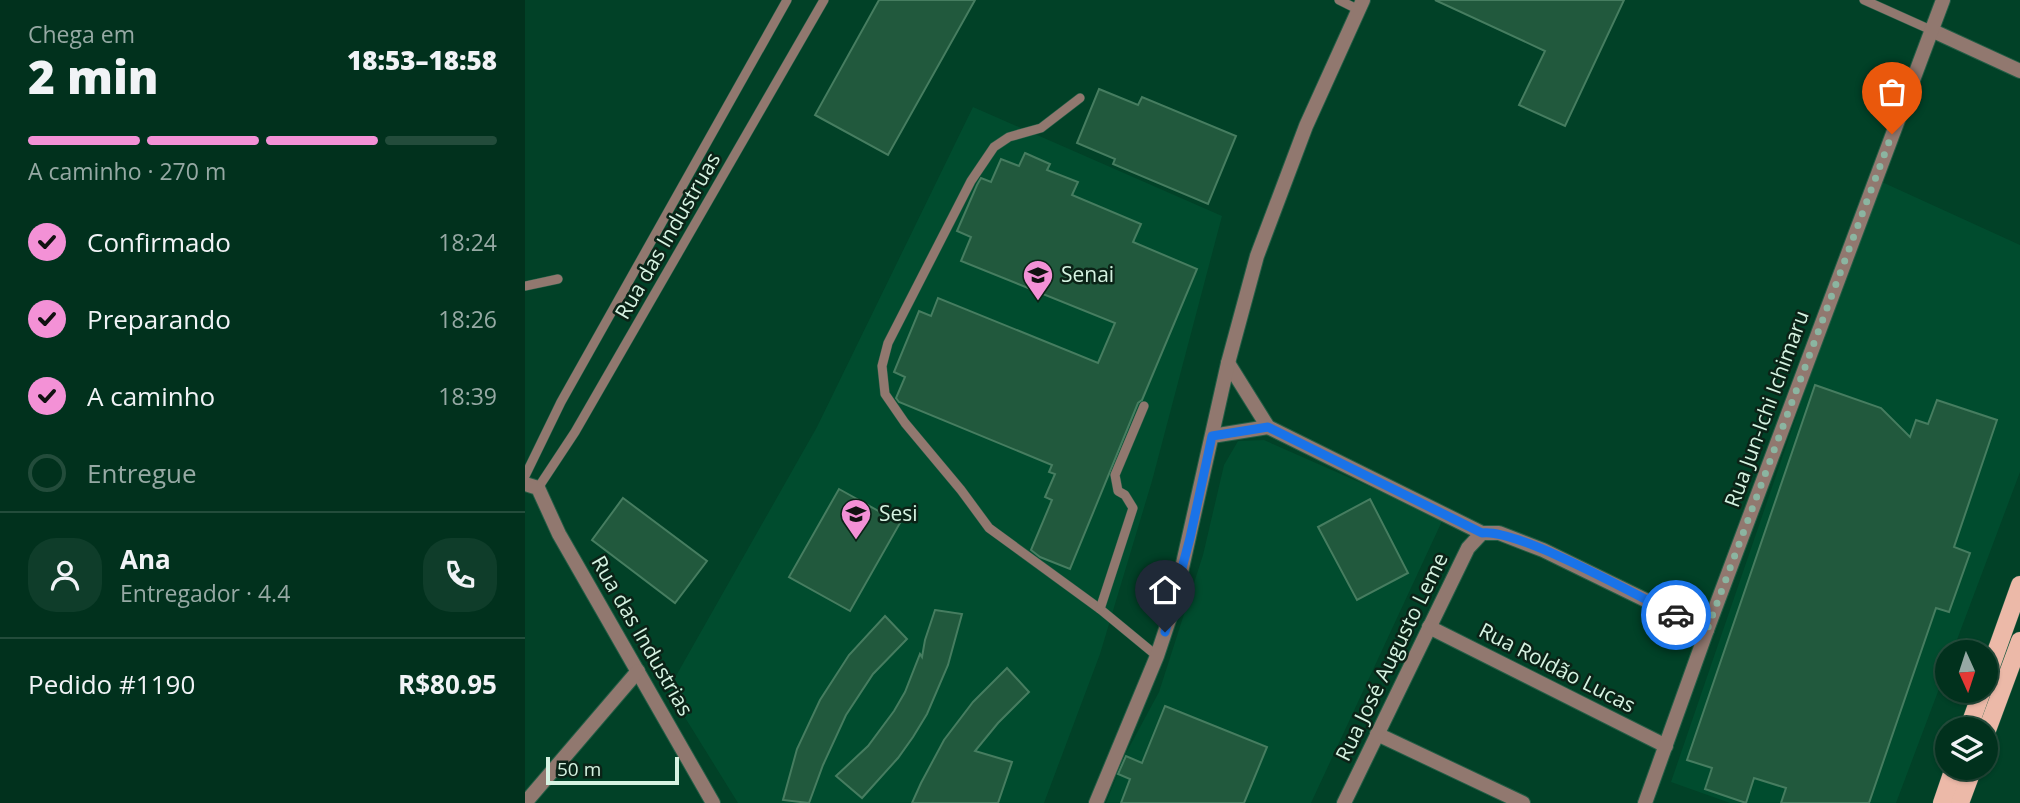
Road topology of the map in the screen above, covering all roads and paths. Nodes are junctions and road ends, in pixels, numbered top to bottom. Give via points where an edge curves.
1 (787, 0) edge
2 (824, 0) edge
3 (1339, 0) edge
4 (1864, 0) edge
5 (1943, 0) edge
6 (1361, 5) edge
7 (1931, 30) junction
8 (2020, 71) edge
9 (1080, 98) dead end
10 (558, 279) dead end
11 (525, 286) edge
12 (1228, 363) junction
13 (1144, 405) dead end
14 (1268, 427) junction
15 (1212, 436) junction
16 (525, 476) edge
17 (532, 486) edge
18 (1482, 533) junction
19 (2020, 585) edge
20 (1100, 609) junction
21 (1429, 627) junction
22 (1707, 630) junction
23 (2020, 640) edge
24 (1999, 644) edge
25 (1157, 656) junction
26 (638, 671) junction
27 (1992, 717) edge
28 (1377, 734) junction
29 (1666, 746) junction
30 (1950, 780) edge
31 (1969, 780) edge
32 (525, 803) edge
33 (713, 803) edge
34 (1096, 803) edge
35 (1344, 803) edge
36 (1523, 803) edge
37 (1645, 803) edge
38 (1942, 803) edge
39 (1960, 803) edge

1 - 16 lane via 561,402
2 - 17 lane, Rua das Industruas via 575,432
3 - 6 lane
4 - 7 lane
5 - 7 street, Rua Jun-Ichi Ichimaru
6 - 12 street via 1305,126 1271,217
7 - 8 street
7 - 22 street, Rua Jun-Ichi Ichimaru
9 - 20 lane via 1041,128 1009,137 994,147 971,181 888,343 882,366 885,394 989,528
10 - 11 lane
12 - 14 street
12 - 15 street
13 - 20 lane via 1115,475 1118,491 1133,508
14 - 15 street
14 - 18 street
15 - 25 street via 1173,608
17 - 26 street, Rua das Industrias
18 - 21 street, Rua José Augusto Leme via 1468,548
18 - 22 street via 1499,533 1543,550
19 - 24 main road
20 - 25 lane
21 - 28 street, Rua José Augusto Leme
21 - 29 street, Rua Roldão Lucas
22 - 29 street, Rua Jun-Ichi Ichimaru
23 - 27 main road
25 - 34 street
26 - 32 street
26 - 33 street, Rua das Industrias
28 - 35 street, Rua José Augusto Leme
28 - 36 street
29 - 37 street, Rua Jun-Ichi Ichimaru
30 - 38 main road
31 - 39 main road

